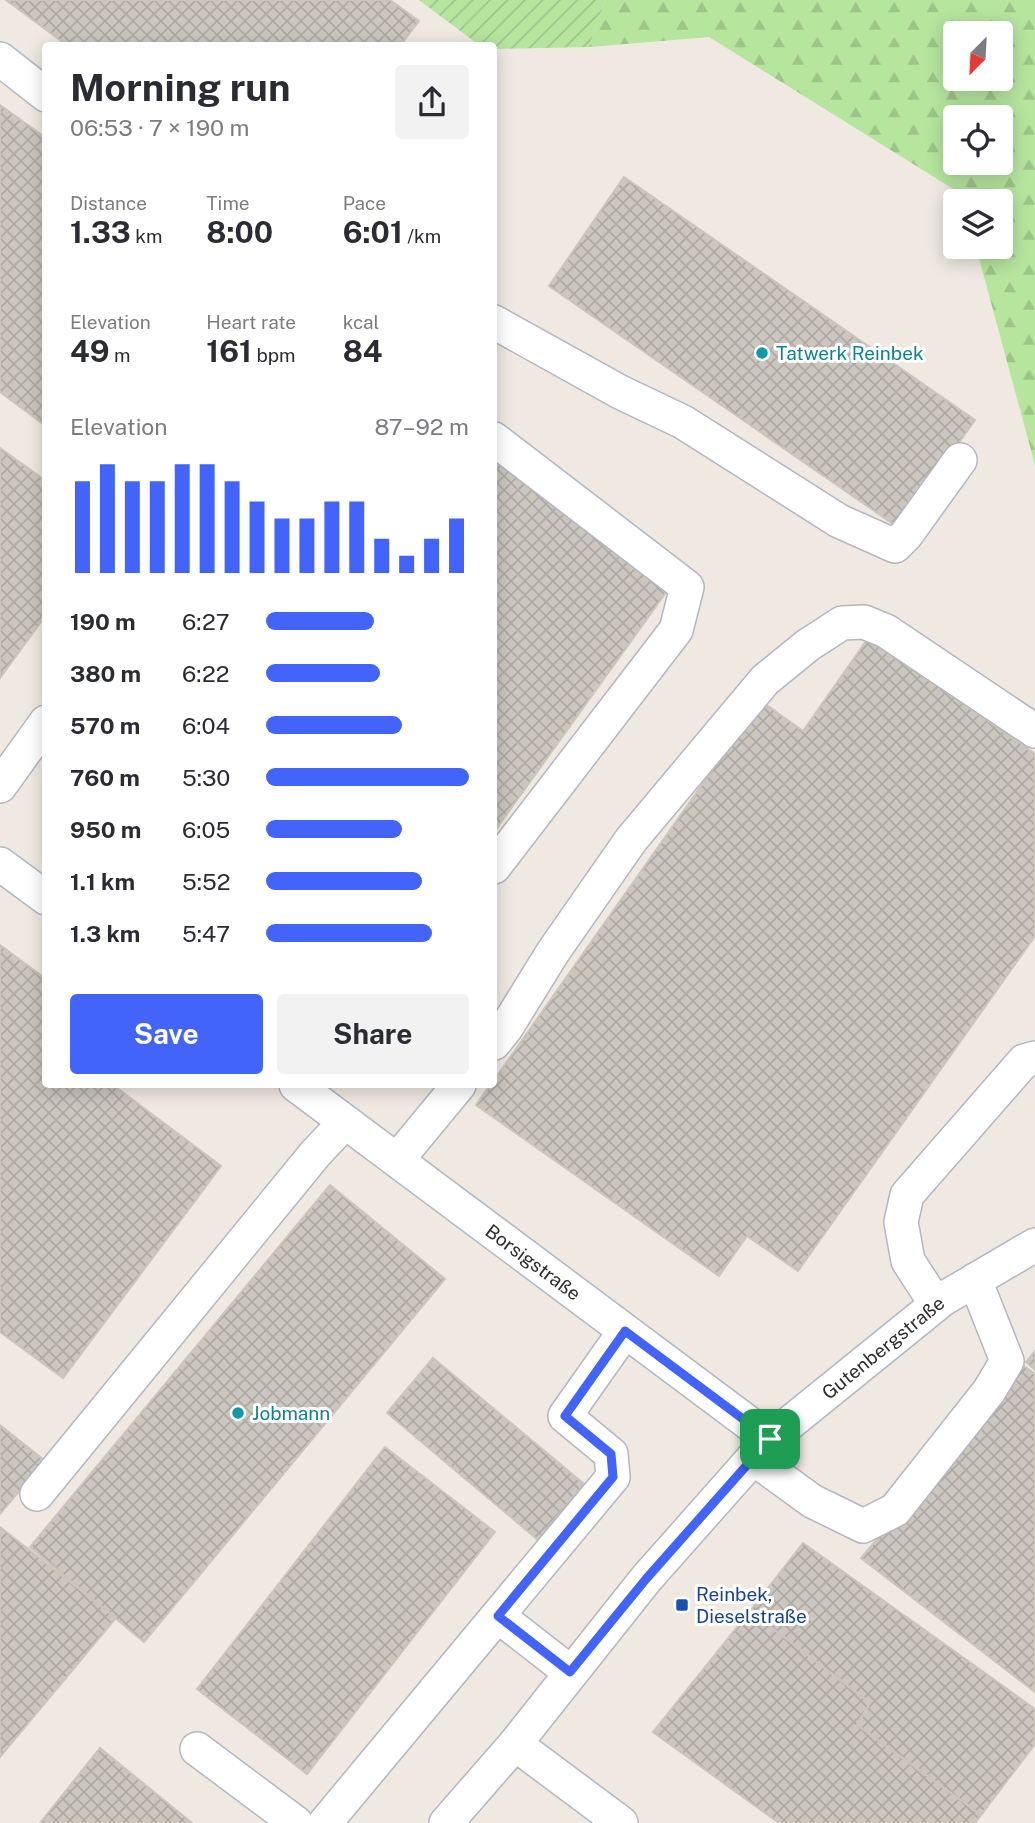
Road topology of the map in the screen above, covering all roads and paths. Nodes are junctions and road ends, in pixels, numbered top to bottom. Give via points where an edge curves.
1 (0, 59) edge
2 (42, 92) edge
3 (497, 324) edge
4 (497, 441) edge
5 (960, 460) dead end
6 (1035, 731) edge
7 (40, 738) edge
8 (0, 786) edge
9 (497, 863) edge
10 (0, 864) edge
11 (42, 895) edge
12 (497, 1039) edge
13 (1035, 1058) edge
14 (457, 1088) edge
15 (312, 1090) edge
16 (345, 1122) junction
17 (397, 1160) junction
18 (1035, 1245) edge
19 (975, 1280) junction
20 (936, 1304) junction
21 (625, 1331) junction
22 (761, 1448) junction
23 (37, 1494) dead end
24 (498, 1616) junction
25 (570, 1672) junction
26 (515, 1744) junction
27 (197, 1749) dead end
28 (296, 1823) edge
29 (325, 1823) edge
30 (446, 1823) edge
31 (621, 1823) edge

1 - 2 street
3 - 5 street via 683,422 839,522 895,546
4 - 9 street via 687,587 676,630
6 - 12 street via 886,631 864,622 842,623 765,680 631,839
7 - 8 street
10 - 11 street
13 - 20 street via 1024,1061 907,1195 901,1222 908,1261
14 - 17 street
15 - 16 street, Borsigstraße
16 - 17 street, Borsigstraße
16 - 23 street
17 - 21 street, Borsigstraße
18 - 19 street, Gutenbergstraße
19 - 20 street, Gutenbergstraße
19 - 22 street, Borsigstraße via 1007,1362 895,1510 863,1526 812,1501
20 - 22 street, Gutenbergstraße
21 - 22 street, Borsigstraße
21 - 24 street via 565,1416 611,1454 613,1477
22 - 25 street, Gutenbergstraße
24 - 25 street
24 - 29 street
25 - 26 street, Gutenbergstraße
26 - 30 street, Gutenbergstraße
26 - 31 street
27 - 28 street

